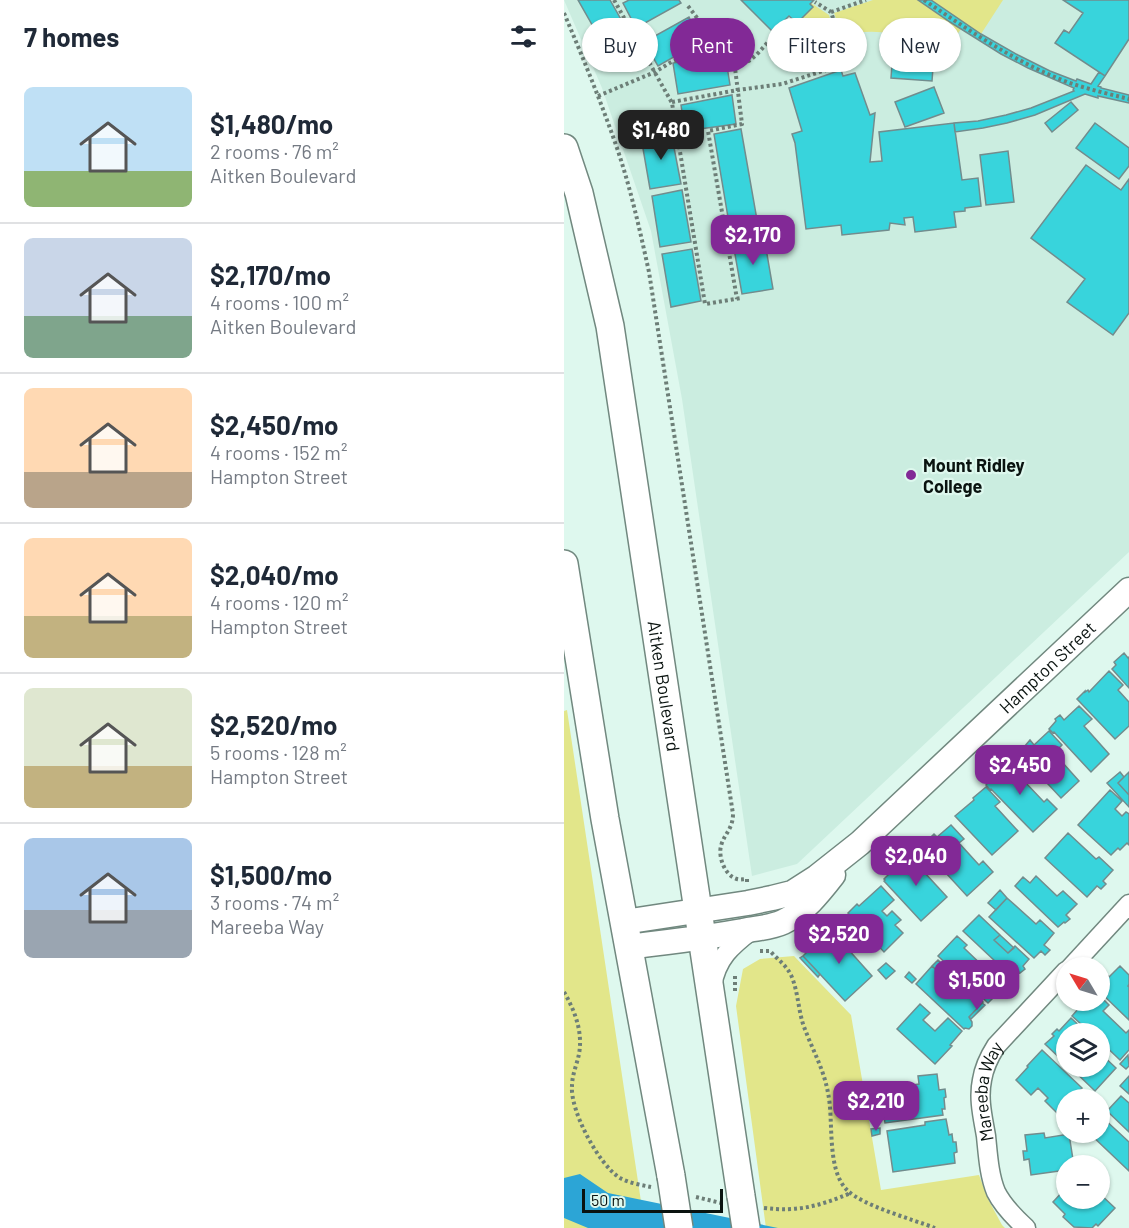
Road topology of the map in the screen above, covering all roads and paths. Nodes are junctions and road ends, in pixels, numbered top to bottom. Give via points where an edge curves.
1 (615, 0) edge
2 (866, 0) edge
3 (924, 0) edge
4 (815, 2) dead end
5 (688, 6) dead end
6 (831, 12) junction
7 (564, 13) edge
8 (625, 18) edge
9 (697, 18) edge
10 (767, 42) edge
11 (755, 54) edge
12 (655, 72) joint
13 (735, 72) edge
14 (738, 90) junction
15 (598, 96) junction
16 (1129, 99) edge
17 (672, 102) junction
18 (564, 148) edge
19 (564, 564) edge
20 (1129, 590) edge
21 (860, 843) junction
22 (748, 903) junction
23 (1129, 904) edge
24 (700, 924) junction
25 (753, 929) junction
26 (626, 934) junction
27 (770, 951) dead end
28 (1080, 957) edge
29 (1056, 982) edge
30 (711, 996) junction
31 (679, 1228) edge
32 (746, 1228) edge
33 (935, 1228) edge
34 (1026, 1228) edge

1 - 8 path
2 - 6 path
3 - 16 path via 1032,66 1068,82
4 - 6 path
5 - 9 path
6 - 14 path via 848,63 782,84
7 - 15 path
10 - 11 path
12 - 15 path
12 - 17 path
13 - 14 path
14 - 17 path
14 - 17 path via 742,124 708,131 739,298 705,304
15 - 22 path via 633,201 649,272 733,814 731,828 721,846 721,862 737,880 747,879
18 - 24 main road, Aitken Boulevard via 579,193 610,326
19 - 26 main road
20 - 21 street, Hampton Street
21 - 22 street, Hampton Street via 792,893
21 - 25 street, Hampton Street via 818,896 782,922
22 - 24 street, Hampton Street
23 - 28 street
24 - 25 street, Hampton Street
24 - 26 street, Hampton Street
24 - 30 main road, Aitken Boulevard
25 - 30 street via 732,945 719,963
26 - 31 main road, bridge
27 - 33 path via 790,975 803,1024 823,1074 831,1107 833,1154 845,1188 861,1200
29 - 34 street, Mareeba Way via 996,1046 981,1083 995,1190
30 - 32 main road, Aitken Boulevard, bridge

